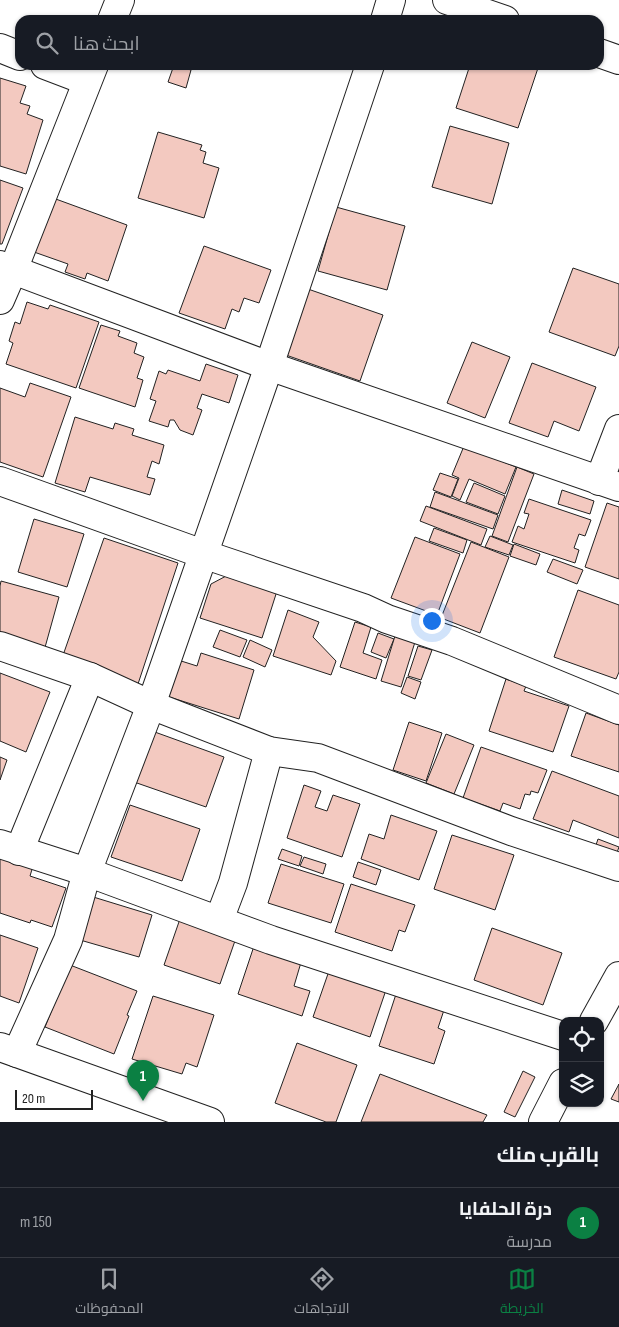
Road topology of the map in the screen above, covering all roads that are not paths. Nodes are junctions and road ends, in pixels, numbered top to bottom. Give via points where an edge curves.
1 (120, 0) edge
2 (391, 0) edge
3 (447, 0) edge
4 (114, 15) edge
5 (386, 15) edge
6 (490, 15) edge
7 (0, 48) edge
8 (15, 54) edge
9 (604, 55) edge
10 (619, 60) edge
11 (73, 70) edge
12 (368, 70) edge
13 (91, 73) edge
14 (6, 268) edge
15 (0, 300) edge
16 (269, 366) junction
17 (619, 429) edge
18 (0, 481) edge
19 (609, 484) edge
20 (203, 554) junction
21 (0, 646) edge
22 (90, 677) junction
23 (151, 704) junction
24 (619, 710) edge
25 (269, 751) junction
26 (9, 847) edge
27 (619, 867) edge
28 (87, 872) junction
29 (220, 920) junction
30 (618, 979) edge
31 (596, 1017) edge
32 (559, 1035) edge
33 (8, 1050) edge
34 (559, 1091) edge
35 (210, 1122) edge
36 (544, 1122) edge

1 - 4 street
2 - 5 street
3 - 6 street
7 - 8 street
9 - 10 street
11 - 13 street
12 - 16 street
13 - 14 street
14 - 15 street
14 - 16 street
16 - 19 street
16 - 20 street
17 - 19 street
18 - 20 street
20 - 23 street
20 - 24 street via 452,641
21 - 22 street
22 - 23 street
22 - 26 street
23 - 25 street
23 - 28 street
25 - 27 street via 318,758 511,831
25 - 29 street via 234,883
26 - 28 street
28 - 29 street
28 - 33 street via 68,940
29 - 32 street via 271,940
30 - 31 street
33 - 35 street
34 - 36 street

